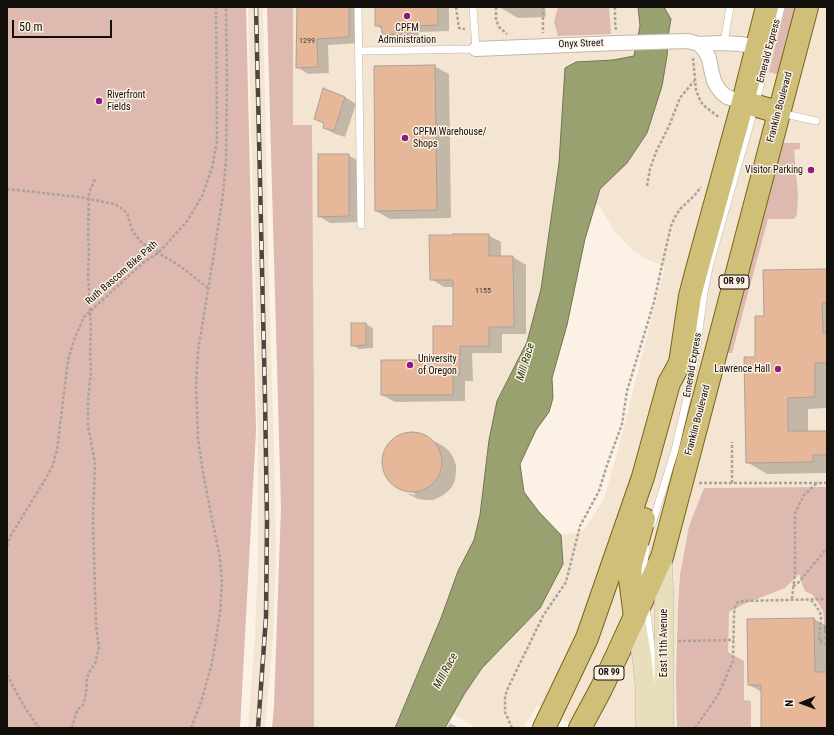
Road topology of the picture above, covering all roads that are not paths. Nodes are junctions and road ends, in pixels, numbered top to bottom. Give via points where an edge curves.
1 (358, 7) edge
2 (473, 7) edge
3 (730, 7) edge
4 (767, 7) edge
5 (781, 7) edge
6 (807, 7) edge
7 (724, 43) junction
8 (693, 47) junction
9 (757, 47) junction
10 (470, 49) junction
11 (359, 51) junction
12 (749, 104) junction
13 (778, 112) junction
14 (816, 121) dead end
15 (361, 225) dead end
16 (680, 363) junction
17 (651, 528) dead end
18 (648, 540) dead end
19 (662, 557) junction
20 (645, 594) junction
21 (635, 617) junction
22 (654, 694) dead end
23 (544, 728) edge
24 (580, 728) edge
25 (645, 728) edge
26 (664, 728) edge

1 - 11 lane
2 - 10 lane via 475,30
3 - 7 lane
4 - 9 main road
5 - 12 lane, Emerald Express
6 - 13 main road, Franklin Boulevard / OR 99
7 - 8 street, Onyx Street
7 - 9 street, Onyx Street
8 - 10 street, Onyx Street via 632,42
8 - 12 street via 705,51 714,81 722,93
9 - 12 main road
10 - 11 lane
11 - 15 lane
12 - 13 main road
12 - 16 main road via 696,273
12 - 17 lane, Emerald Express via 710,263 688,394 675,450
13 - 14 lane
13 - 19 main road, Franklin Boulevard / OR 99
16 - 21 main road via 680,389 663,460 631,564 630,579
16 - 23 main road via 668,383 644,477 586,638
18 - 20 lane via 643,571
19 - 20 main road, Franklin Boulevard / OR 99
19 - 26 main road, East 11th Avenue
20 - 21 main road, Franklin Boulevard / OR 99
20 - 22 lane
21 - 24 main road, Franklin Boulevard / OR 99
21 - 25 main road, East 11th Avenue via 645,686

